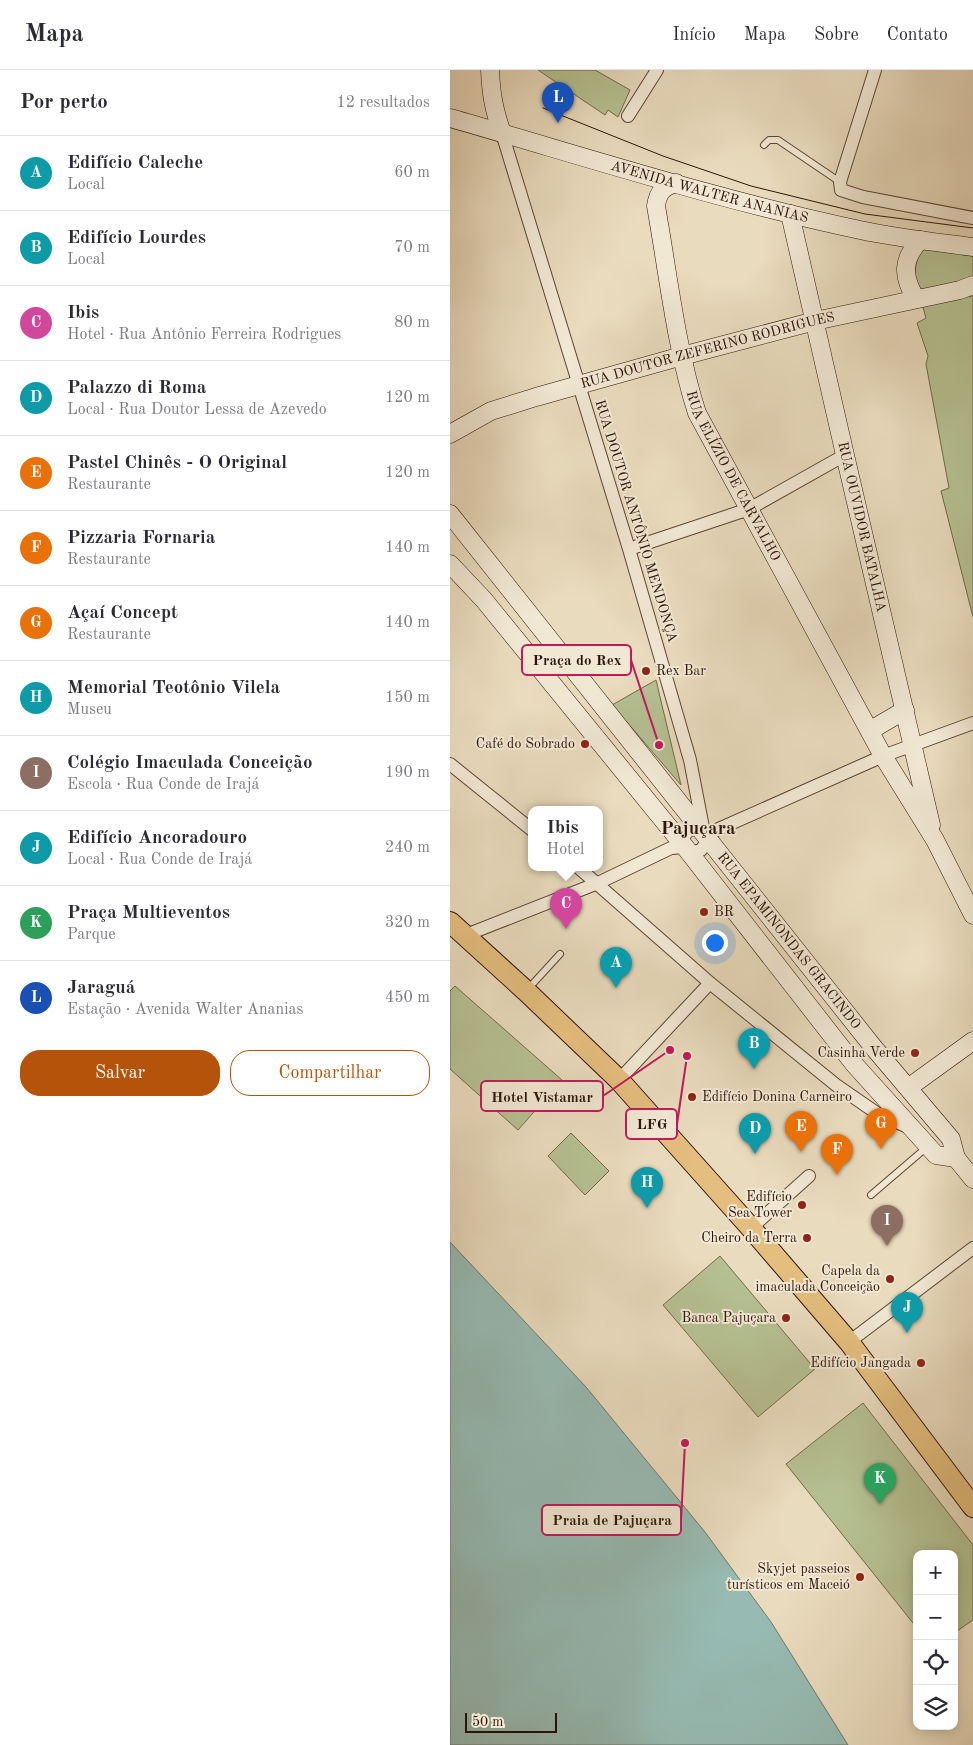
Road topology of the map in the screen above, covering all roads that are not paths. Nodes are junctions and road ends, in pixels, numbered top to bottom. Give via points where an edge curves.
1 (490, 70) edge
2 (657, 70) edge
3 (875, 70) edge
4 (628, 116) dead end
5 (450, 118) edge
6 (502, 133) junction
7 (764, 145) dead end
8 (840, 182) junction
9 (676, 183) junction
10 (790, 214) junction
11 (973, 218) edge
12 (920, 240) junction
13 (973, 247) edge
14 (969, 289) edge
15 (916, 299) junction
16 (815, 321) junction
17 (682, 356) junction
18 (579, 384) junction
19 (450, 434) edge
20 (845, 455) junction
21 (749, 509) junction
22 (450, 514) edge
23 (629, 549) junction
24 (450, 564) edge
25 (505, 583) junction
26 (484, 600) junction
27 (904, 710) junction
28 (973, 723) edge
29 (870, 730) junction
30 (913, 744) junction
31 (883, 756) junction
32 (450, 764) edge
33 (528, 827) edge
34 (705, 834) junction
35 (935, 840) junction
36 (685, 847) junction
37 (583, 871) edge
38 (598, 883) junction
39 (973, 915) edge
40 (450, 922) edge
41 (466, 935) junction
42 (560, 954) dead end
43 (710, 983) junction
44 (526, 991) junction
45 (973, 1041) edge
46 (619, 1080) junction
47 (908, 1088) junction
48 (912, 1129) junction
49 (928, 1146) junction
50 (956, 1158) junction
51 (809, 1176) dead end
52 (973, 1179) edge
53 (871, 1195) dead end
54 (751, 1228) junction
55 (973, 1248) edge
56 (849, 1342) junction
57 (973, 1507) edge

1 - 6 street via 492,101
2 - 4 street
3 - 8 street
5 - 6 street, AVENIDA WALTER ANANIAS
6 - 9 street, AVENIDA WALTER ANANIAS
6 - 18 street, RUA DOUTOR ANTÔNIO MENDONÇA
7 - 8 lane via 769,140 778,140
8 - 11 street via 843,192
9 - 10 street, AVENIDA WALTER ANANIAS
9 - 17 street, RUA ELÍZIO DE CARVALHO via 661,190 656,206
10 - 12 street, AVENIDA WALTER ANANIAS
10 - 16 street, RUA OUVIDOR BATALHA
12 - 13 street, AVENIDA WALTER ANANIAS
12 - 15 street via 910,250 906,272 908,287
14 - 15 street, RUA DOUTOR ZEFERINO RODRIGUES
15 - 16 street, RUA DOUTOR ZEFERINO RODRIGUES
16 - 17 street, RUA DOUTOR ZEFERINO RODRIGUES
16 - 20 street, RUA OUVIDOR BATALHA
17 - 18 street, RUA DOUTOR ZEFERINO RODRIGUES
17 - 21 street, RUA ELÍZIO DE CARVALHO via 697,413
18 - 19 street, RUA DOUTOR ZEFERINO RODRIGUES via 492,411
18 - 23 street, RUA DOUTOR ANTÔNIO MENDONÇA
20 - 21 street
20 - 27 street, RUA OUVIDOR BATALHA
21 - 23 street
21 - 29 street, RUA ELÍZIO DE CARVALHO
22 - 25 street, RUA EPAMINONDAS GRACINDO
23 - 34 street, RUA DOUTOR ANTÔNIO MENDONÇA via 690,760
24 - 26 street, RUA EPAMINONDAS GRACINDO
25 - 26 street
25 - 34 street, RUA EPAMINONDAS GRACINDO
26 - 36 street, RUA EPAMINONDAS GRACINDO
27 - 29 street
27 - 30 street, RUA OUVIDOR BATALHA
28 - 30 street
29 - 31 street, RUA ELÍZIO DE CARVALHO
30 - 31 street
30 - 35 street, RUA OUVIDOR BATALHA
31 - 34 street
31 - 35 street, RUA ELÍZIO DE CARVALHO
32 - 33 street
34 - 36 street via 696,829 688,830 683,837
34 - 47 street, RUA EPAMINONDAS GRACINDO
35 - 39 street
36 - 38 street via 671,848
36 - 48 street, RUA EPAMINONDAS GRACINDO via 854,1064
37 - 38 street
38 - 41 street
38 - 43 street
40 - 41 main road
41 - 44 main road
42 - 44 lane
43 - 46 street
43 - 48 street via 858,1102
44 - 46 main road
45 - 47 street
46 - 54 main road
47 - 50 street, RUA EPAMINONDAS GRACINDO via 951,1138
48 - 49 street, RUA EPAMINONDAS GRACINDO
49 - 50 street, RUA EPAMINONDAS GRACINDO via 936,1155
49 - 53 lane
50 - 52 street, RUA EPAMINONDAS GRACINDO
51 - 54 street
54 - 56 main road
55 - 56 street
56 - 57 main road

